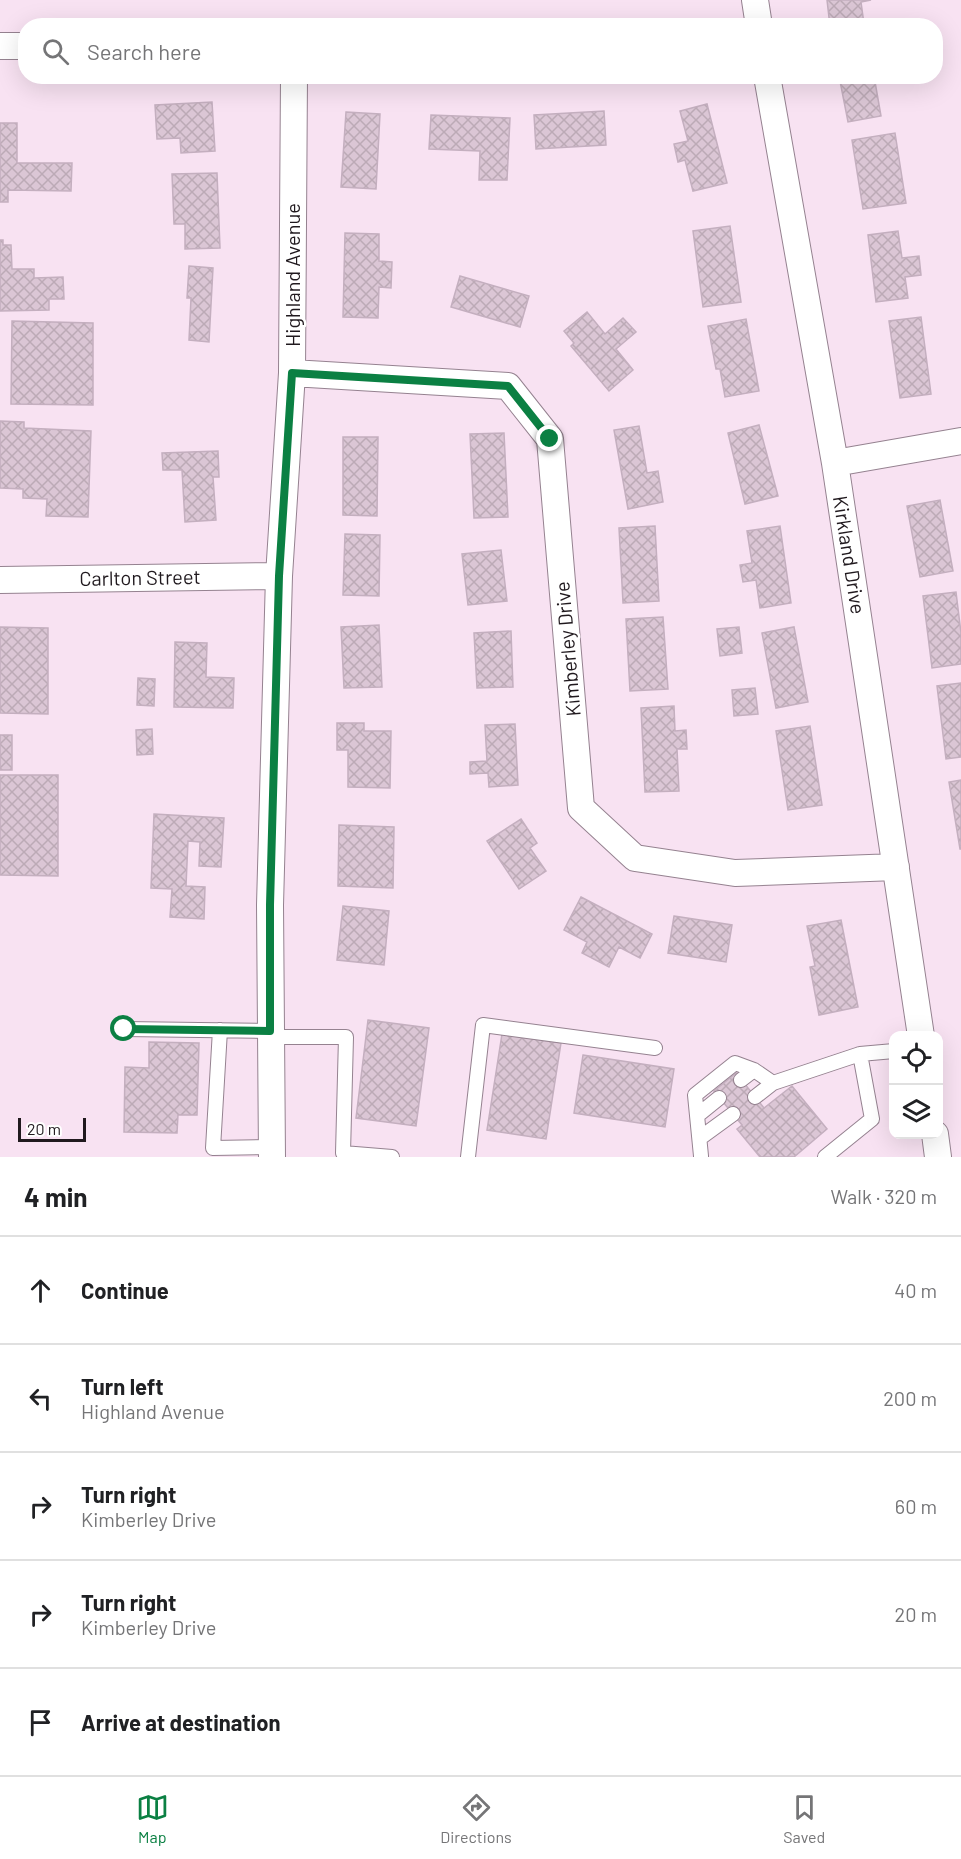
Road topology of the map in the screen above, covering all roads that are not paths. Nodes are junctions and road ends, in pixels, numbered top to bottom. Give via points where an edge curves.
1 (755, 0) edge
2 (758, 18) edge
3 (0, 46) edge
4 (18, 46) edge
5 (294, 84) edge
6 (768, 84) edge
7 (292, 373) junction
8 (961, 441) edge
9 (835, 463) junction
10 (279, 576) junction
11 (0, 580) edge
12 (896, 867) junction
13 (124, 1029) dead end
14 (220, 1030) junction
15 (920, 1031) edge
16 (271, 1034) junction
17 (655, 1048) dead end
18 (889, 1051) edge
19 (860, 1054) junction
20 (754, 1070) junction
21 (741, 1080) dead end
22 (773, 1083) junction
23 (755, 1096) dead end
24 (719, 1098) dead end
25 (733, 1114) dead end
26 (698, 1115) junction
27 (700, 1138) junction
28 (936, 1139) edge
29 (272, 1152) edge
30 (392, 1157) edge
31 (468, 1157) edge
32 (703, 1157) edge
33 (825, 1157) edge
34 (938, 1157) edge

1 - 2 street
3 - 4 street
5 - 7 street, Highland Avenue
6 - 9 street, Kirkland Drive
7 - 10 street, Highland Avenue
7 - 12 street, Kimberley Drive via 508,386 550,439 581,808 635,858 735,873
8 - 9 street
9 - 12 street, Kirkland Drive
10 - 11 street, Carlton Street
10 - 16 street, Highland Avenue via 270,905
12 - 15 street, Kirkland Drive
13 - 14 lane
14 - 16 lane
14 - 29 lane via 213,1148
16 - 29 street, Highland Avenue
16 - 30 lane via 346,1037 343,1153
17 - 31 lane via 483,1024
18 - 19 lane
19 - 22 lane
19 - 33 lane via 872,1119
20 - 21 lane
20 - 22 lane
20 - 26 lane via 735,1063 695,1095
22 - 23 lane
24 - 26 lane
25 - 27 lane
26 - 27 lane
27 - 32 lane
28 - 34 street

